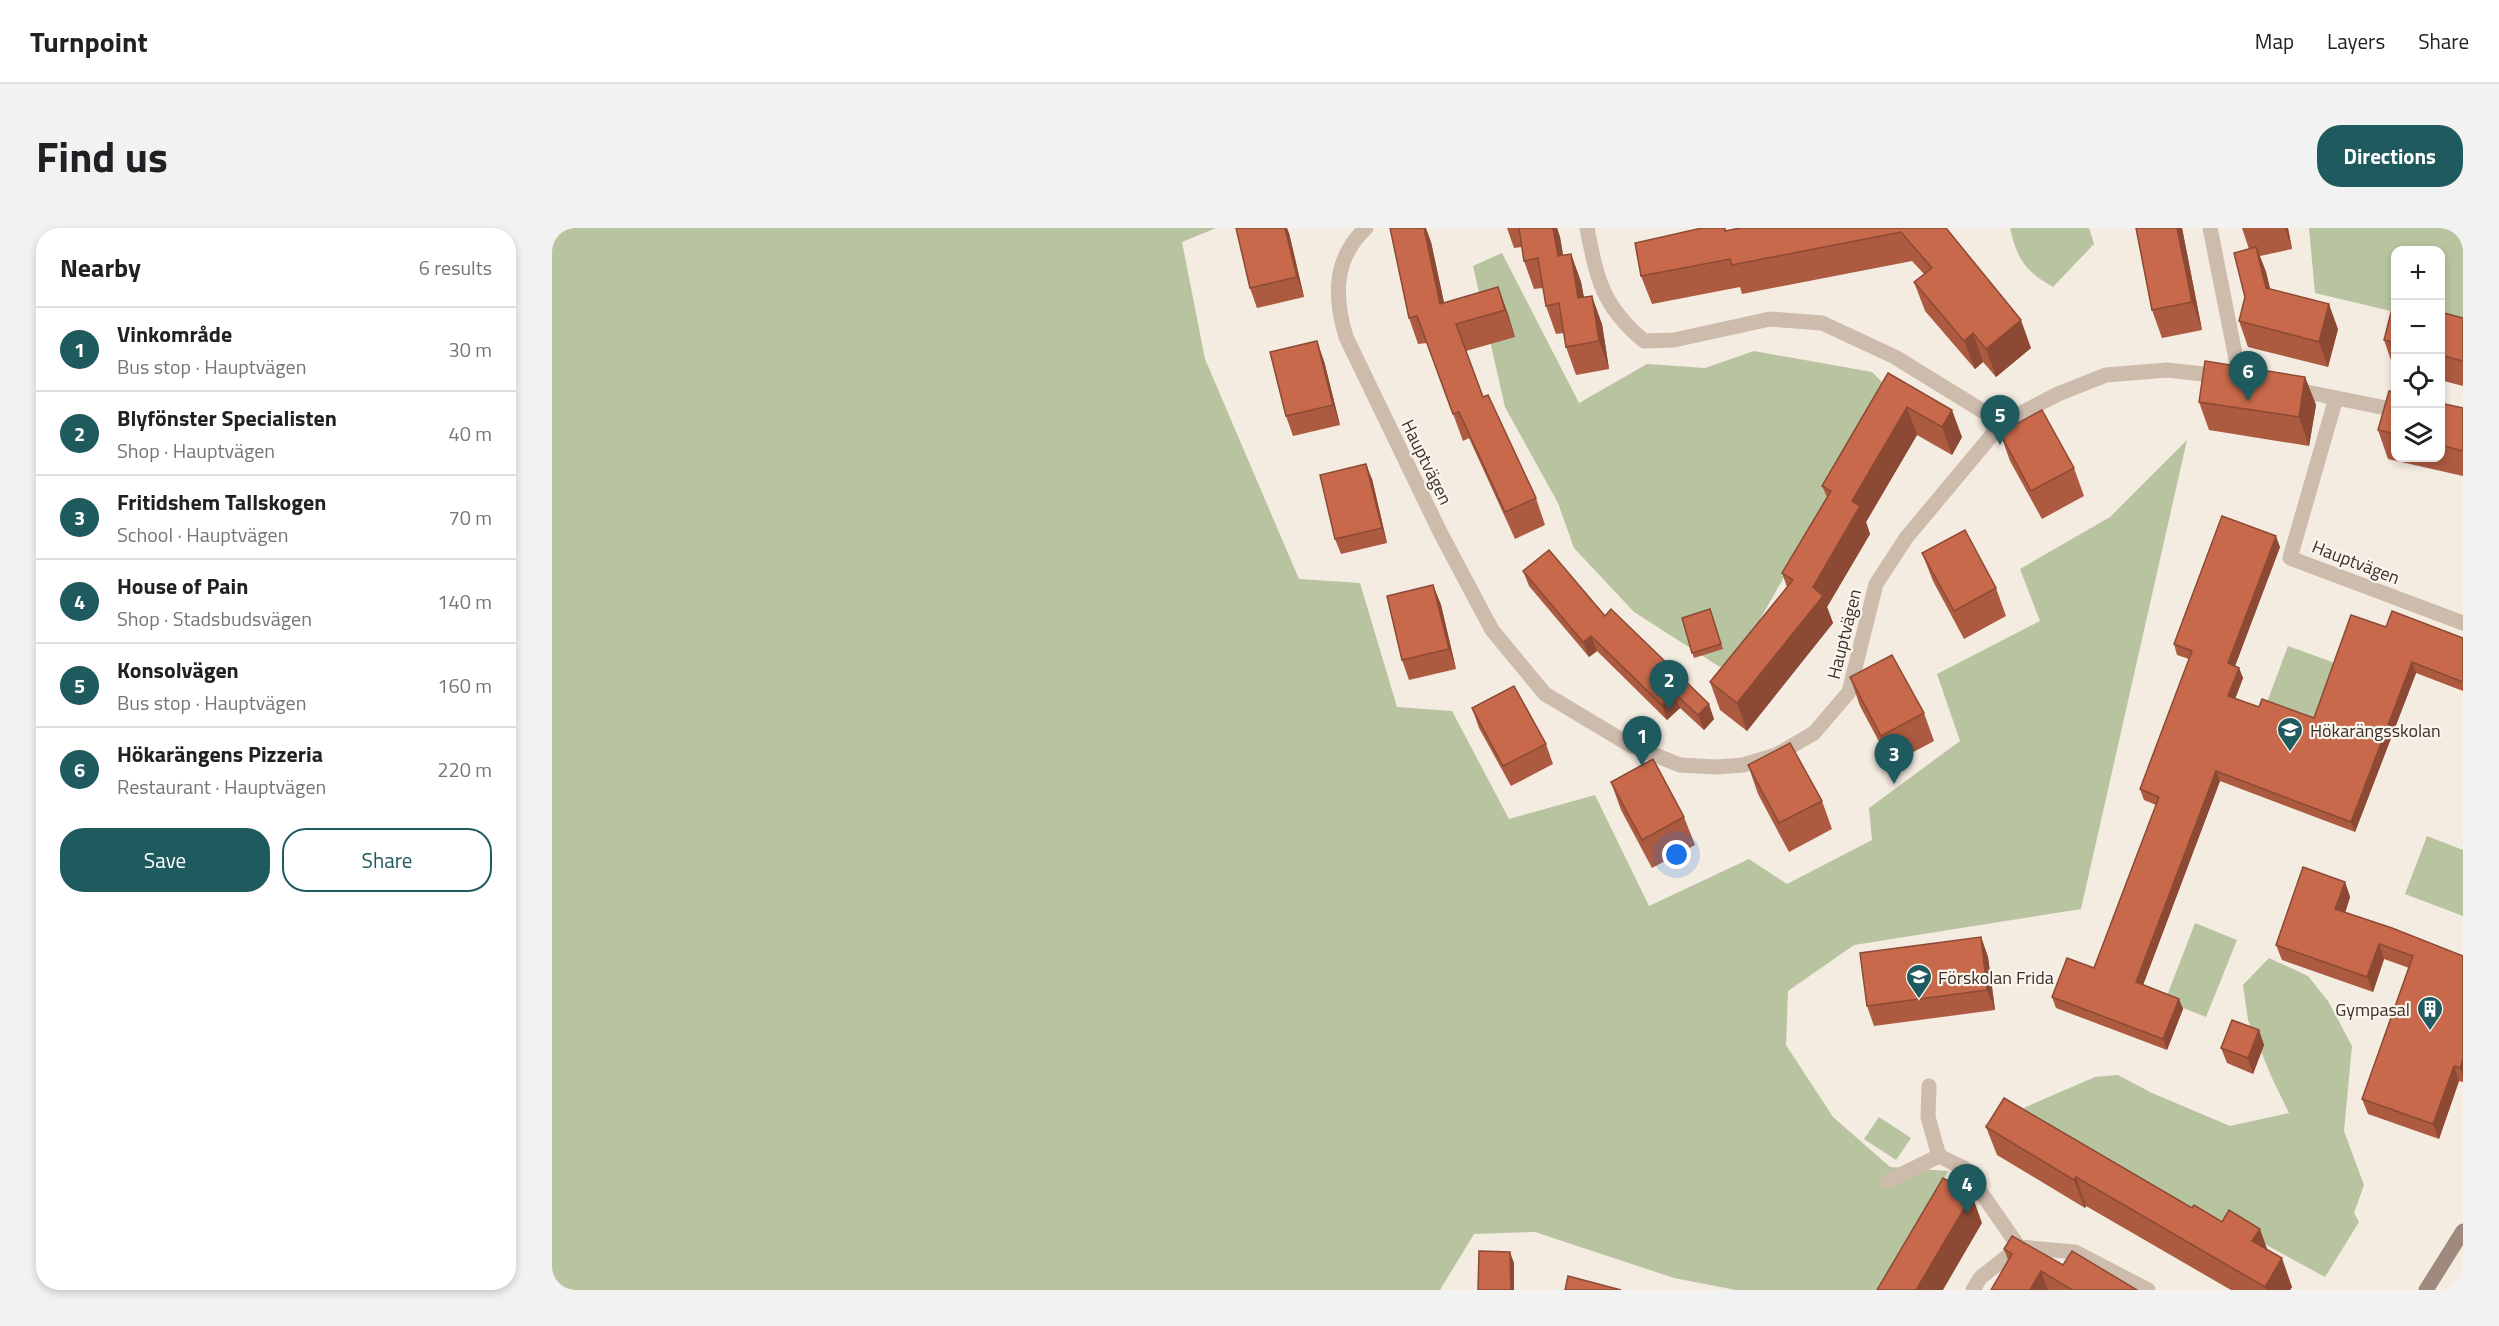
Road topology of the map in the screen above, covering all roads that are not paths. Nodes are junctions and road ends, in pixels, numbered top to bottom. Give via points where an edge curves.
1 (1366, 228) edge
2 (1587, 228) edge
3 (2210, 228) edge
4 (2272, 386) edge
5 (2336, 398) junction
6 (2391, 409) edge
7 (2002, 423) junction
8 (2463, 623) edge
9 (1929, 1086) dead end
10 (1939, 1156) junction
11 (1888, 1181) dead end
12 (2463, 1231) edge
13 (2019, 1247) junction
14 (1973, 1290) edge
15 (2148, 1290) edge
16 (2426, 1290) edge

1 - 7 street, Hauptvägen via 1350,243 1339,281 1337,306 1346,337 1435,523 1492,630 1545,694 1629,746 1680,765 1743,765 1776,755 1814,733 1849,692 1876,584 1906,538
2 - 7 street via 1597,278 1621,322 1644,341 1674,340 1770,319 1822,323 1895,357
3 - 7 street, Hauptvägen via 2245,380 2167,370 2106,375
4 - 5 street
5 - 6 street
5 - 8 street, Hauptvägen via 2290,558
9 - 10 street via 1928,1117
10 - 11 street
10 - 13 street via 1964,1168
12 - 16 street
13 - 14 street via 1980,1278
13 - 15 street via 2075,1252

